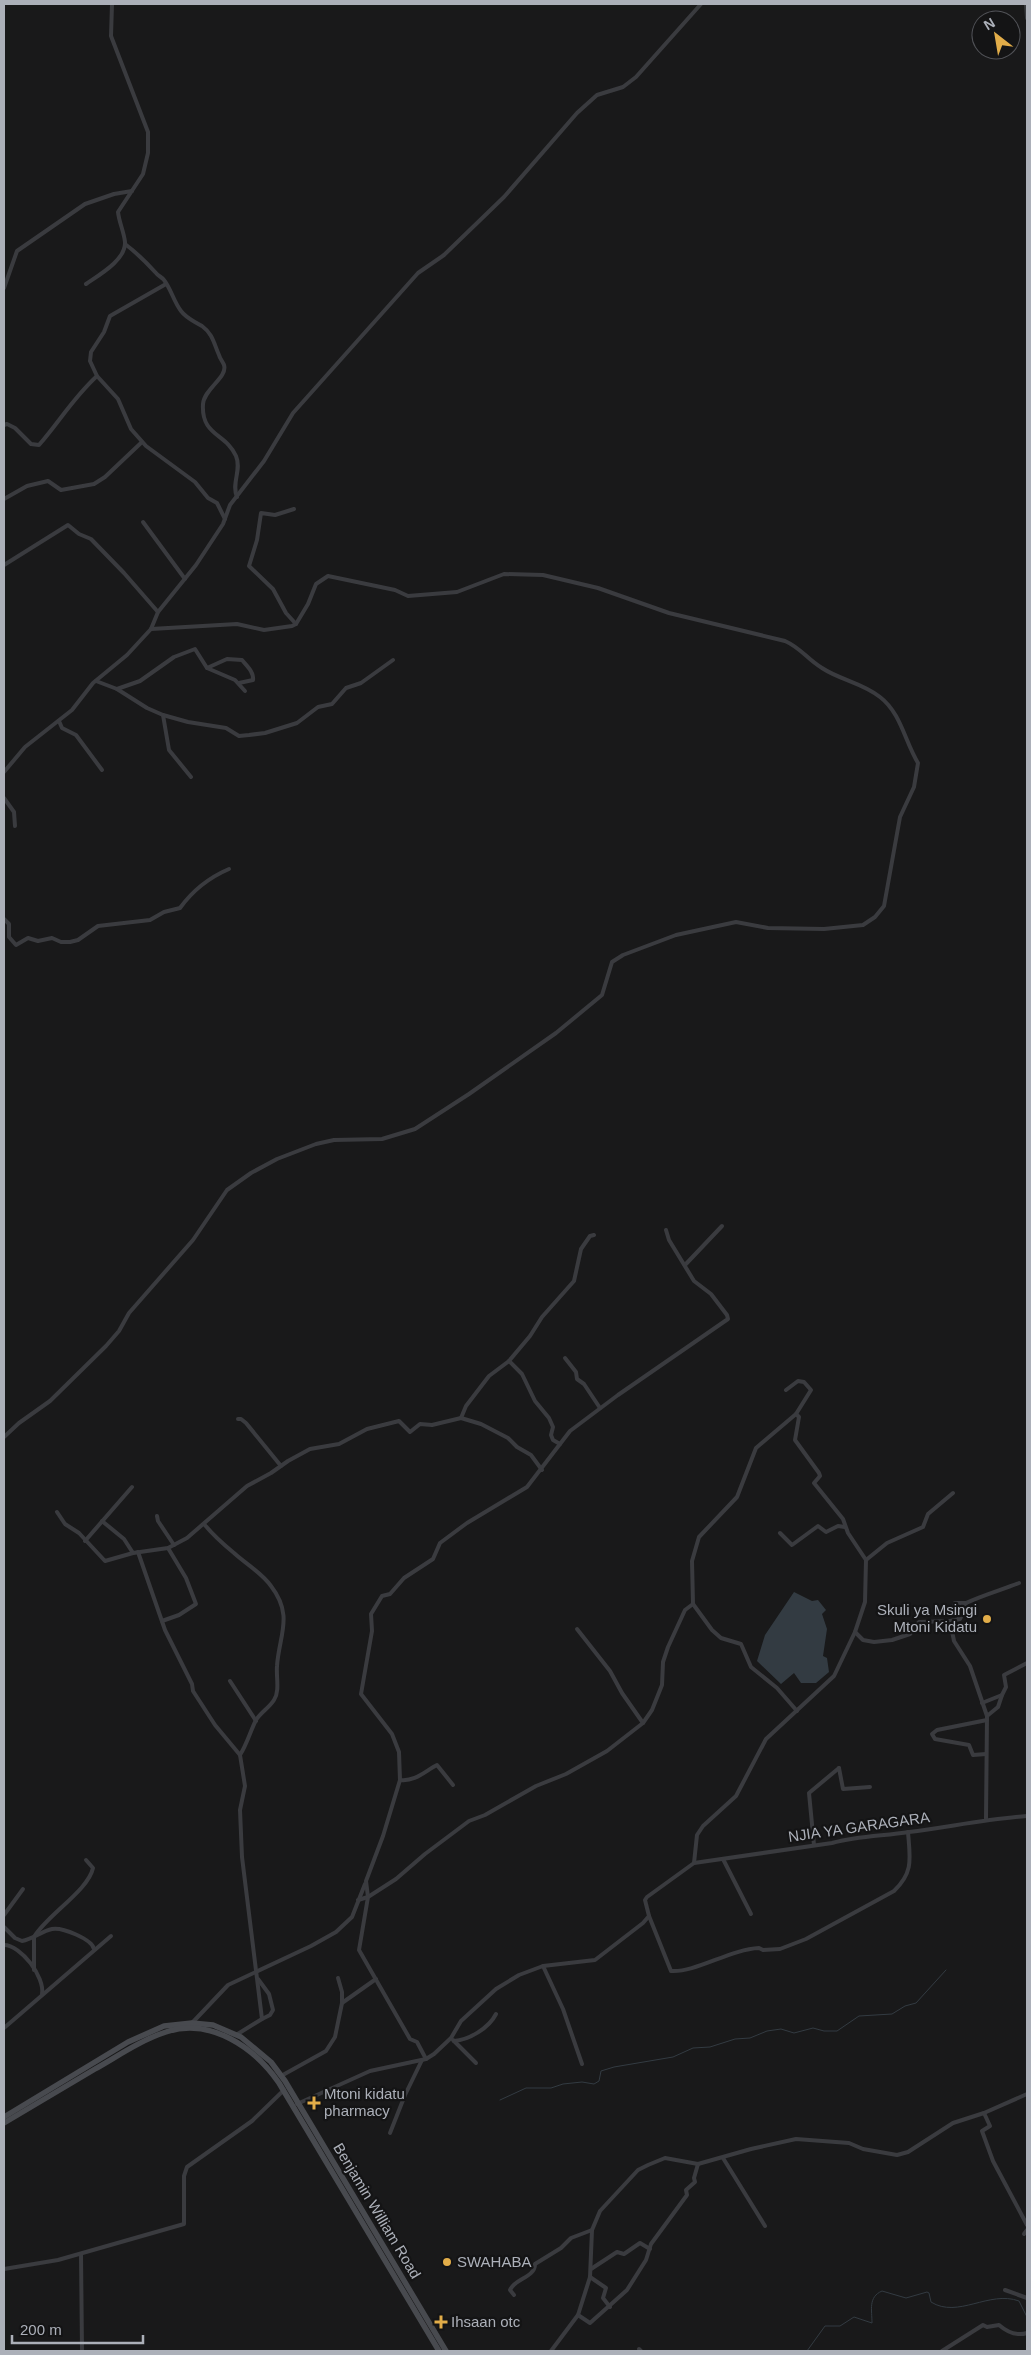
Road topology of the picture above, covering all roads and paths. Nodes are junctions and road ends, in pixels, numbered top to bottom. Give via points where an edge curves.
1 (112, 4) edge
2 (701, 4) edge
3 (1026, 4) edge
4 (1027, 18) edge
5 (132, 192) junction
6 (125, 244) junction
7 (86, 284) dead end
8 (166, 284) junction
9 (4, 288) edge
10 (97, 376) junction
11 (4, 425) edge
12 (142, 442) junction
13 (236, 497) junction
14 (4, 499) edge
15 (294, 509) dead end
16 (225, 519) junction
17 (143, 522) dead end
18 (4, 564) edge
19 (185, 579) junction
20 (158, 612) junction
21 (296, 624) junction
22 (151, 629) junction
23 (393, 660) dead end
24 (207, 668) junction
25 (96, 681) junction
26 (239, 684) junction
27 (117, 689) junction
28 (244, 691) dead end
29 (163, 715) junction
30 (59, 721) junction
31 (102, 770) dead end
32 (4, 772) edge
33 (191, 777) dead end
34 (4, 798) edge
35 (15, 826) dead end
36 (229, 869) dead end
37 (4, 919) edge
38 (722, 1226) dead end
39 (666, 1230) dead end
40 (594, 1235) dead end
41 (685, 1265) junction
42 (565, 1358) dead end
43 (509, 1361) junction
44 (786, 1390) dead end
45 (600, 1408) junction
46 (796, 1414) junction
47 (460, 1418) junction
48 (238, 1419) dead end
49 (4, 1437) edge
50 (560, 1444) junction
51 (281, 1466) junction
52 (542, 1470) junction
53 (132, 1487) dead end
54 (953, 1494) dead end
55 (57, 1512) dead end
56 (157, 1516) dead end
57 (102, 1521) junction
58 (204, 1524) junction
59 (845, 1527) junction
60 (780, 1533) dead end
61 (85, 1541) junction
62 (174, 1545) junction
63 (168, 1548) junction
64 (136, 1553) junction
65 (866, 1560) junction
66 (1019, 1583) dead end
67 (966, 1603) junction
68 (693, 1604) junction
69 (961, 1617) junction
70 (162, 1620) junction
71 (950, 1622) junction
72 (576, 1629) dead end
73 (855, 1632) junction
74 (1027, 1663) edge
75 (230, 1681) dead end
76 (1002, 1695) junction
77 (982, 1703) junction
78 (797, 1711) junction
79 (987, 1718) junction
80 (256, 1721) junction
81 (643, 1723) junction
82 (986, 1754) junction
83 (240, 1755) junction
84 (400, 1780) junction
85 (453, 1785) dead end
86 (870, 1787) dead end
87 (1027, 1816) edge
88 (986, 1818) junction
89 (908, 1832) junction
90 (814, 1845) junction
91 (723, 1859) junction
92 (86, 1860) dead end
93 (694, 1863) junction
94 (365, 1884) junction
95 (23, 1889) dead end
96 (361, 1893) junction
97 (368, 1895) junction
98 (358, 1900) junction
99 (751, 1914) dead end
100 (4, 1915) edge
101 (649, 1916) junction
102 (4, 1928) edge
103 (111, 1936) dead end
104 (34, 1937) junction
105 (4, 1946) edge
106 (94, 1949) junction
107 (543, 1966) junction
108 (34, 1970) junction
109 (255, 1973) junction
110 (338, 1978) dead end
111 (258, 1979) junction
112 (376, 1979) junction
113 (42, 1994) junction
114 (342, 2003) junction
115 (496, 2014) dead end
116 (262, 2019) junction
117 (192, 2023) junction
118 (5, 2026) edge
119 (235, 2037) junction
120 (453, 2040) junction
121 (424, 2059) junction
122 (476, 2063) dead end
123 (582, 2064) dead end
124 (281, 2076) junction
125 (284, 2090) junction
126 (1027, 2094) edge
127 (296, 2105) junction
128 (984, 2113) junction
129 (4, 2116) edge
130 (4, 2123) edge
131 (390, 2133) dead end
132 (722, 2158) junction
133 (698, 2164) junction
134 (1027, 2225) edge
135 (765, 2226) dead end
136 (592, 2230) junction
137 (1027, 2230) edge
138 (1024, 2234) dead end
139 (650, 2249) junction
140 (82, 2254) junction
141 (4, 2269) edge
142 (591, 2269) junction
143 (590, 2277) junction
144 (1005, 2290) dead end
145 (514, 2295) dead end
146 (1027, 2298) edge
147 (610, 2307) junction
148 (578, 2315) junction
149 (1027, 2329) edge
150 (1026, 2334) edge
151 (82, 2351) edge
152 (439, 2351) edge
153 (446, 2351) edge
154 (551, 2351) edge
155 (942, 2351) edge

1 - 5 street via 111,36 148,132 143,174
2 - 13 street via 636,77 623,87 597,95 577,113 504,197 444,255 418,273 293,413 264,461
3 - 4 street
5 - 6 street via 118,212
5 - 9 street via 114,194 85,204 17,251
6 - 7 street via 110,267
6 - 8 street via 146,260
8 - 10 street via 110,316 90,356
8 - 13 street via 185,316 211,334 225,366 224,373 205,396 204,418 213,434 229,445 237,457
10 - 11 street via 70,403 62,419 39,445 31,444 15,428
10 - 12 street via 118,399 131,429
12 - 14 street via 94,484 61,490 48,481 27,486
12 - 16 street via 196,482 208,498 217,503
13 - 16 street
15 - 21 street via 276,515 261,513 248,566 273,589
16 - 19 street
17 - 19 street
18 - 20 street via 68,525 91,539
19 - 20 street
20 - 22 street
21 - 22 street via 264,630 236,624
21 - 49 street via 316,584 328,576 395,590 408,596 456,592 504,574 543,575 798,647 822,668 881,698 901,724 918,763 914,787 900,817 884,906 863,924 824,929 768,928 736,922 676,935 623,955 612,962 602,995 556,1033 415,1129 382,1139 334,1140 316,1144 250,1173 227,1190 192,1240 129,1313 119,1332 106,1346 50,1401
22 - 25 street
23 - 29 street via 361,682 347,687 332,704 318,707 297,723 265,733 239,736 226,728
24 - 26 street
24 - 26 street via 227,659 242,660 253,674 253,680
24 - 27 street via 195,649 174,657 140,681
25 - 27 street
25 - 30 street
26 - 28 street
27 - 29 street
29 - 33 street via 169,750
30 - 31 street via 62,728 76,735
30 - 32 street via 25,747
34 - 35 street via 14,812
36 - 37 street via 201,884 186,896 180,908 150,920 98,926 70,942 28,938 16,945 9,937 9,924
38 - 41 street
39 - 41 street
40 - 43 street via 581,1250 574,1281
41 - 45 street via 694,1281 711,1294 728,1319
42 - 45 street
43 - 47 street via 489,1376
43 - 50 street via 522,1374 535,1401 549,1418 553,1427 551,1435
44 - 46 street via 798,1381 810,1386 810,1393
45 - 50 street via 570,1431
46 - 59 street via 799,1417 794,1440 819,1473 814,1483 843,1519
46 - 68 street via 756,1448 737,1497 699,1537 692,1561
47 - 51 street via 432,1425 420,1424 410,1432 399,1421 389,1423 367,1429 339,1444 310,1449
47 - 52 street via 481,1424 508,1438 531,1454
48 - 51 street via 246,1423
50 - 52 street
51 - 58 street via 247,1486
52 - 84 street via 527,1487 440,1543 433,1559 404,1578 395,1591 382,1596 373,1609 361,1694 392,1734 399,1752
53 - 57 street
54 - 65 street via 928,1514 923,1527 887,1543
55 - 61 street via 65,1524
56 - 62 street
57 - 61 street
57 - 64 street
58 - 62 street
58 - 80 street via 266,1579 281,1605 285,1628 278,1657 276,1693
59 - 60 street via 838,1526 826,1532 817,1527 792,1545
59 - 65 street
61 - 64 street via 105,1561
62 - 63 street
63 - 64 street
63 - 70 street via 186,1578 196,1604 179,1615
64 - 70 street
65 - 73 street via 865,1602
66 - 67 street via 982,1594
67 - 69 street
67 - 69 street via 953,1606 955,1614
68 - 78 street via 721,1638 741,1644 751,1666
68 - 81 street via 685,1610 668,1648 663,1662 662,1685
69 - 71 street
70 - 83 street via 197,1698
71 - 73 street via 919,1622 910,1634 874,1642 863,1640
71 - 77 street via 954,1641 970,1666
72 - 81 street via 610,1671
73 - 78 street via 834,1676
74 - 76 street via 1004,1675 1006,1687
75 - 80 street
76 - 77 street
76 - 79 street via 998,1707
77 - 79 street
78 - 93 street via 766,1740 736,1796 703,1826 698,1835
79 - 82 street
79 - 82 street via 932,1734 935,1739 969,1745 973,1754
80 - 83 street
81 - 97 street via 599,1756 469,1821 396,1879
82 - 88 street
83 - 109 street via 245,1786 240,1810 242,1857
84 - 85 street via 426,1773 436,1765
84 - 94 street
86 - 90 street via 843,1789 839,1768 810,1792
87 - 88 street, NJIA YA GARAGARA
88 - 89 street, NJIA YA GARAGARA
89 - 90 street, NJIA YA GARAGARA
89 - 101 street via 910,1866 904,1881 894,1891 806,1939 780,1949 741,1950 671,1972
90 - 91 street, NJIA YA GARAGARA
91 - 93 street, NJIA YA GARAGARA
91 - 99 street
92 - 104 street via 93,1868 88,1879
93 - 101 street via 647,1896
94 - 96 street
94 - 97 street
95 - 100 street
96 - 97 street
96 - 98 street
97 - 98 street
97 - 112 street via 359,1950
98 - 109 street via 352,1917 336,1932
101 - 107 street via 595,1960
102 - 104 street via 19,1940
103 - 106 street
104 - 106 street via 57,1929 87,1939
104 - 108 street
105 - 108 street via 25,1956
106 - 113 street
107 - 120 street via 496,1989 461,2021
107 - 123 street via 563,2009
108 - 113 street via 42,1983
109 - 111 street
109 - 117 street via 225,1988
110 - 114 street
111 - 116 street
111 - 116 street via 270,1994 273,2010
112 - 114 street
112 - 121 street via 410,2039 417,2042
113 - 118 street
114 - 124 street via 335,2037 326,2051
115 - 120 street via 480,2030 464,2039
116 - 119 street
117 - 119 main road, Benjamin William Road via 213,2025
117 - 129 main road, Benjamin William Road via 164,2026 128,2042
119 - 124 main road, Benjamin William Road via 259,2050
119 - 125 main road, Benjamin William Road via 266,2065
119 - 130 main road, Benjamin William Road via 200,2030 167,2031 133,2047
120 - 121 street
120 - 122 street
121 - 127 street via 376,2069
121 - 131 street via 405,2094
124 - 127 main road, Benjamin William Road
125 - 127 main road, Benjamin William Road
125 - 140 street via 252,2121 187,2168 184,2176 184,2224
126 - 128 street
127 - 152 main road, Benjamin William Road
127 - 153 main road, Benjamin William Road
128 - 132 street via 953,2123 908,2152 897,2155 849,2143 796,2139
128 - 134 street via 990,2126 982,2131 988,2148
132 - 133 street
132 - 135 street
133 - 136 street via 665,2158 638,2170 600,2211
133 - 139 street via 695,2182 686,2190 687,2195
136 - 142 street
136 - 145 street via 573,2237 535,2264 530,2276 511,2287
137 - 138 street
139 - 142 street via 640,2244 624,2254 617,2252
139 - 147 street via 634,2281
140 - 141 street
140 - 151 street
142 - 143 street
143 - 147 street via 606,2288 603,2298
143 - 148 street
144 - 146 street
147 - 148 street via 590,2323
148 - 154 street
149 - 150 street
150 - 155 street via 1020,2335 999,2325 983,2325

